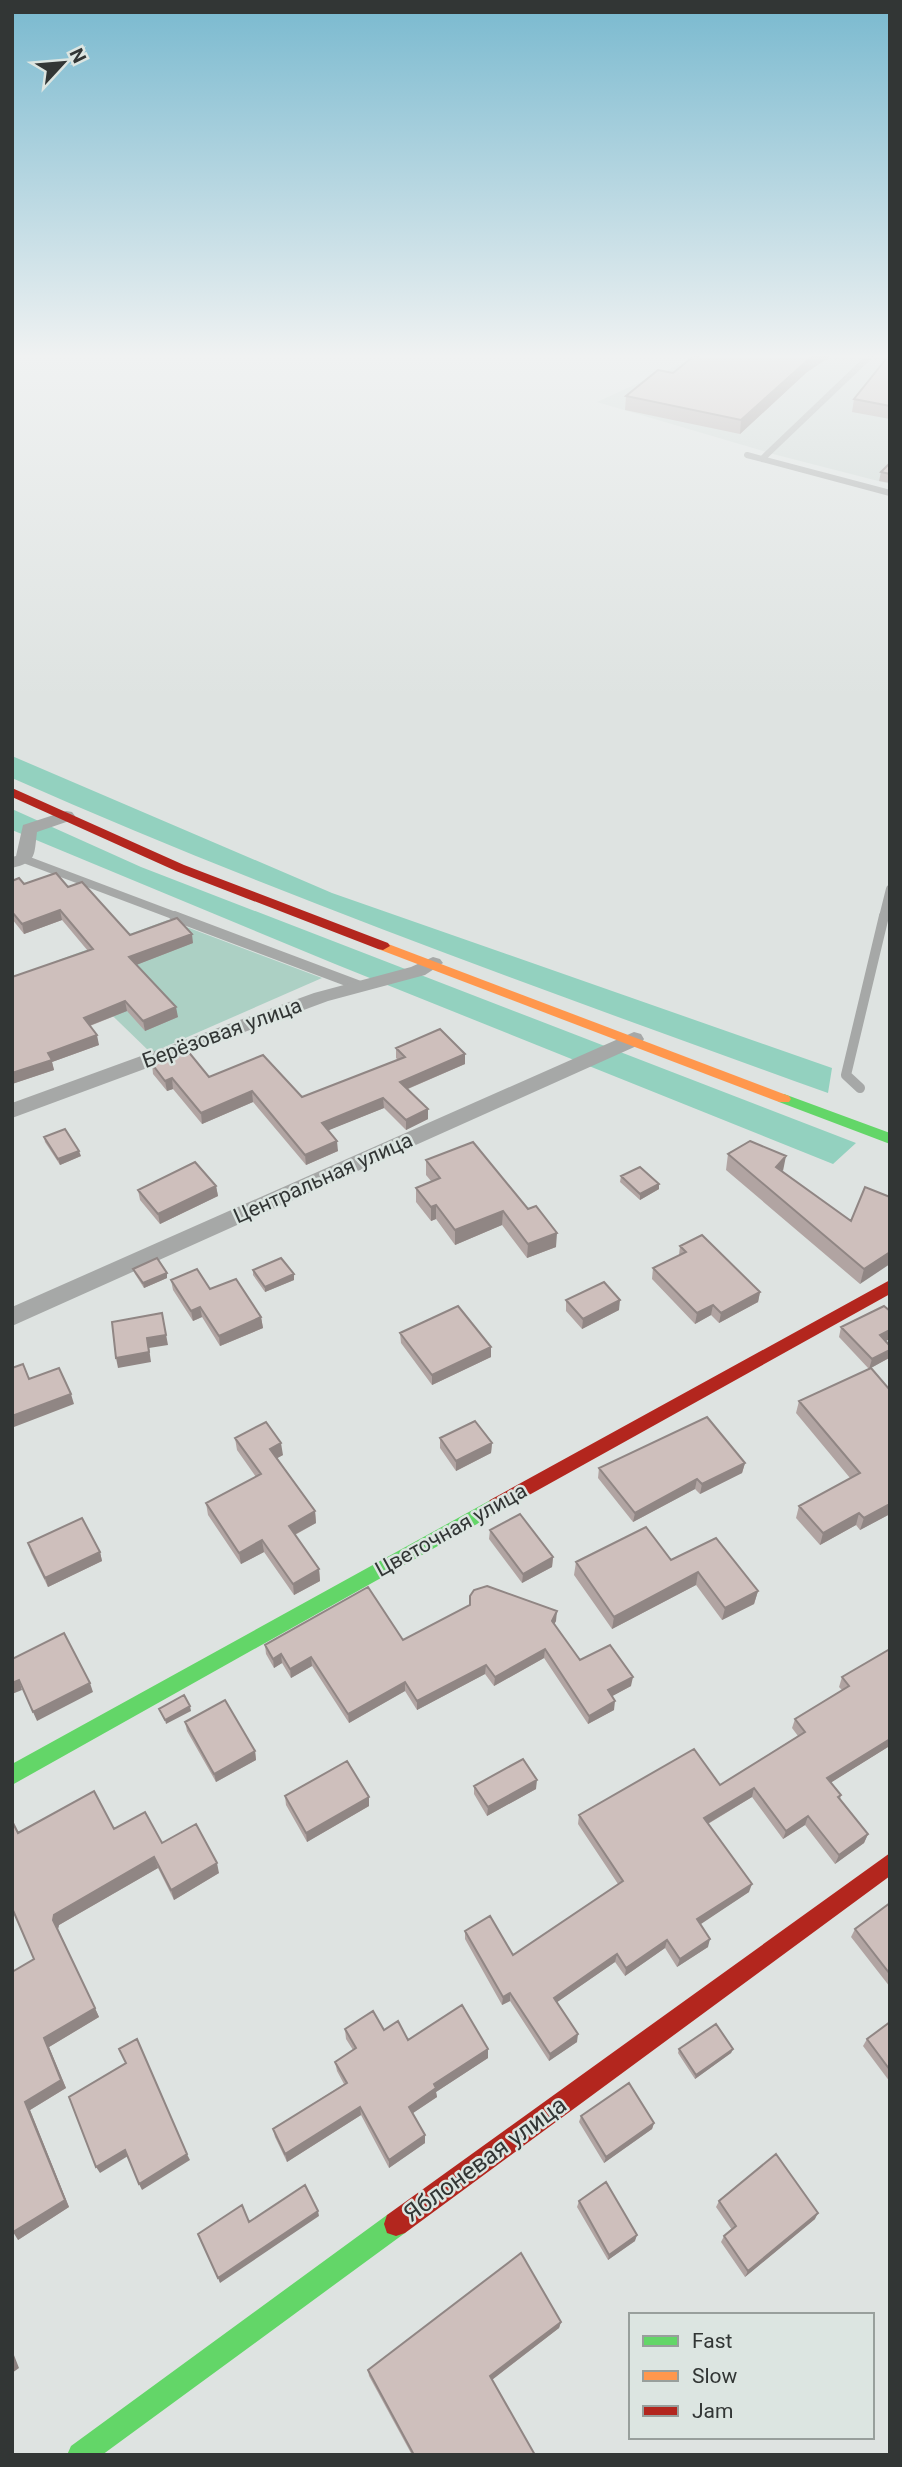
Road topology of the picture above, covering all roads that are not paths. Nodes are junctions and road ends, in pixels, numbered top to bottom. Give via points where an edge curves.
1 (796, 468) edge
2 (890, 493) edge
3 (12, 792) edge
4 (66, 816) junction
5 (18, 861) edge
6 (890, 889) edge
7 (433, 963) junction
8 (360, 986) junction
9 (634, 1039) junction
10 (860, 1088) dead end
11 (12, 1111) edge
12 (890, 1139) edge
13 (890, 1286) edge
14 (12, 1317) edge
15 (12, 1775) edge
16 (890, 1863) edge
17 (80, 2455) edge

1 - 2 lane
3 - 4 street
4 - 5 street via 29,829
4 - 7 street via 180,867
5 - 8 lane
6 - 10 lane via 846,1075
7 - 8 street, Берёзовая улица
7 - 9 street
8 - 11 street, Берёзовая улица
9 - 12 street
9 - 14 street, Центральная улица
13 - 15 street, Цветочная улица
16 - 17 street, Яблоневая улица

